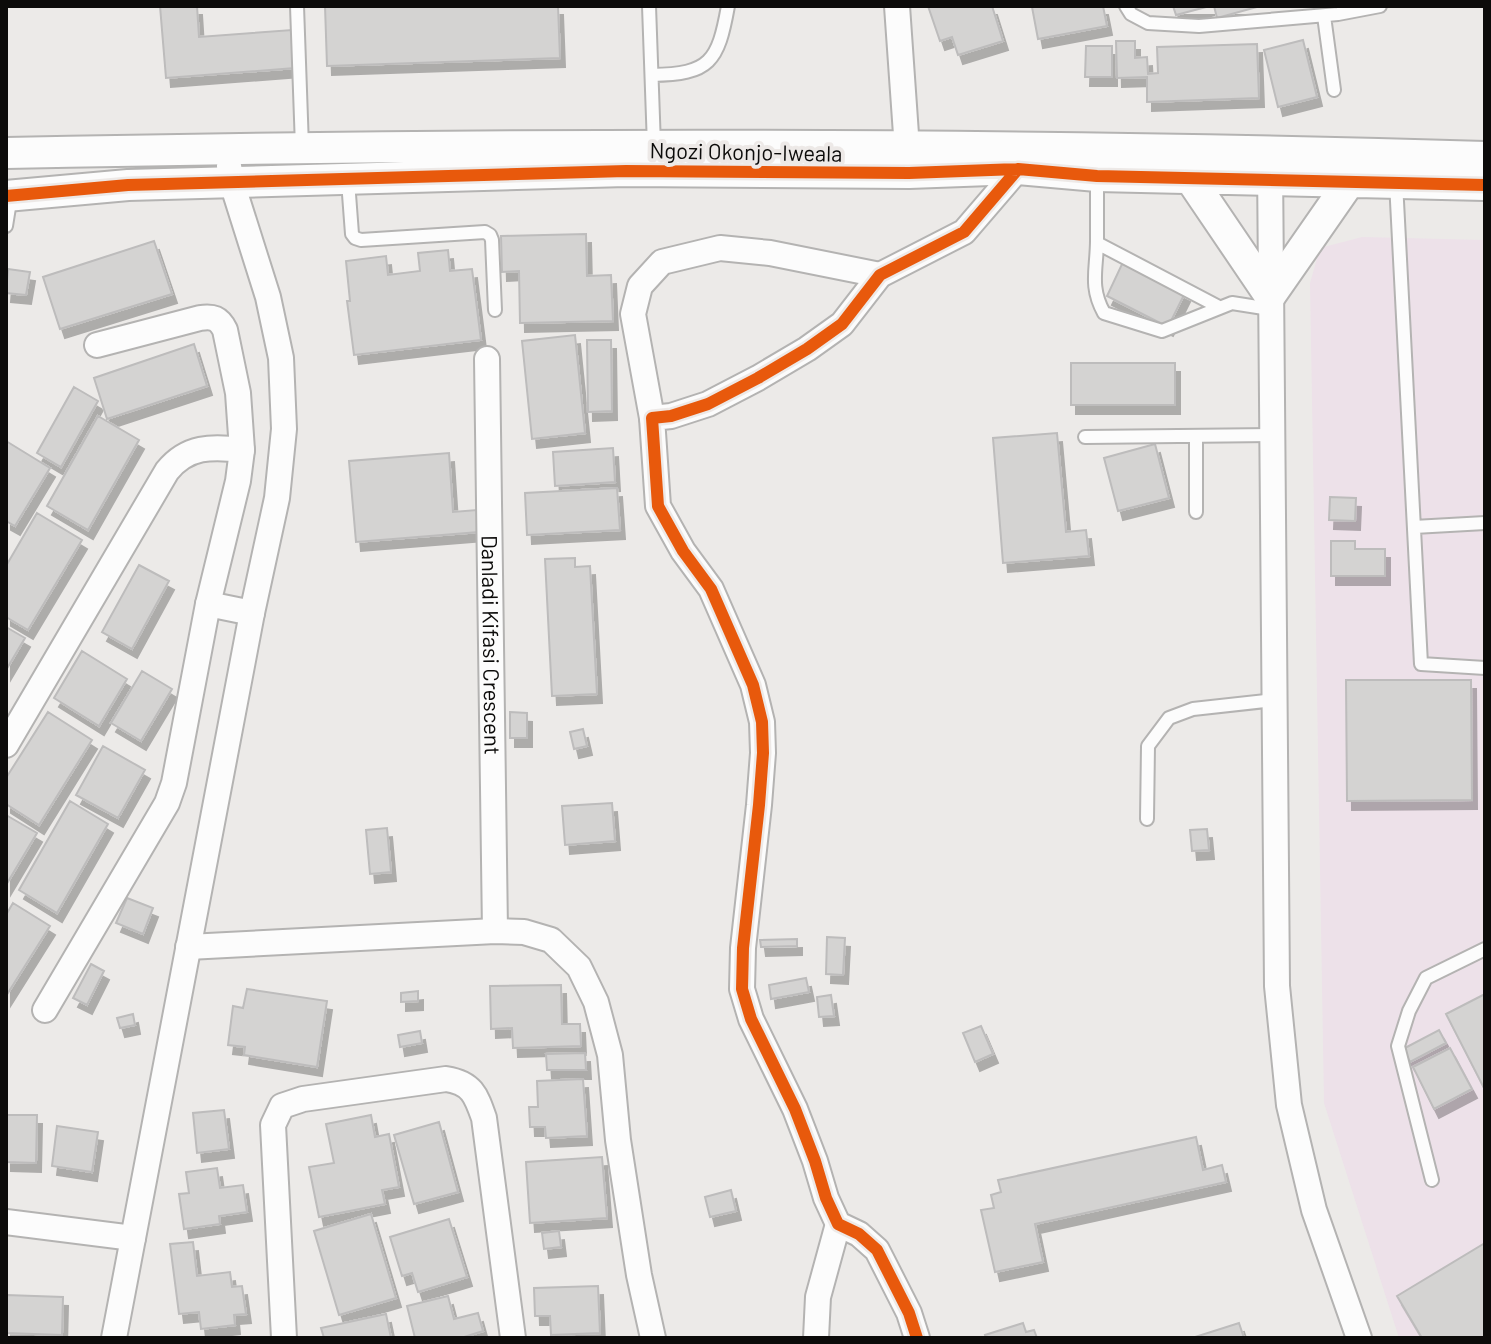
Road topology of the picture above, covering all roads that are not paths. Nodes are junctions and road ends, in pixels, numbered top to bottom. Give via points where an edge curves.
1 (297, 6) edge
2 (649, 6) edge
3 (728, 6) edge
4 (897, 6) edge
5 (1126, 6) edge
6 (1380, 6) edge
7 (1338, 10) edge
8 (1324, 16) junction
9 (652, 75) junction
10 (1334, 90) dead end
11 (654, 146) junction
12 (302, 147) junction
13 (225, 148) junction
14 (6, 153) edge
15 (1485, 157) edge
16 (908, 159) junction
17 (1270, 165) junction
18 (1018, 169) junction
19 (1097, 176) junction
20 (348, 178) junction
21 (1190, 178) junction
22 (1350, 181) junction
23 (1396, 182) junction
24 (232, 183) junction
25 (1485, 185) edge
26 (8, 195) edge
27 (6, 226) edge
28 (1097, 243) junction
29 (880, 275) junction
30 (1270, 303) junction
31 (1219, 307) junction
32 (495, 310) dead end
33 (97, 345) dead end
34 (487, 359) dead end
35 (652, 418) junction
36 (1272, 435) junction
37 (1196, 436) junction
38 (1085, 437) dead end
39 (242, 450) junction
40 (1196, 512) dead end
41 (1485, 523) edge
42 (1414, 527) junction
43 (208, 604) junction
44 (252, 613) junction
45 (1485, 668) edge
46 (1275, 700) junction
47 (6, 745) edge
48 (1147, 819) dead end
49 (495, 931) junction
50 (188, 947) junction
51 (1485, 949) edge
52 (45, 1010) dead end
53 (1432, 1180) dead end
54 (6, 1222) edge
55 (838, 1224) junction
56 (133, 1238) junction
57 (114, 1338) edge
58 (284, 1338) edge
59 (513, 1338) edge
60 (653, 1338) edge
61 (816, 1338) edge
62 (917, 1338) edge
63 (1359, 1338) edge

1 - 12 lane
2 - 9 lane
3 - 9 lane via 721,41 703,66 679,75
4 - 16 street
5 - 8 lane via 1148,23 1199,26
6 - 7 lane
7 - 8 lane
8 - 10 lane
9 - 11 lane
11 - 12 street, Ngozi Okonjo-Iweala
11 - 16 street, Ngozi Okonjo-Iweala
12 - 13 street, Ngozi Okonjo-Iweala
13 - 14 street, Ngozi Okonjo-Iweala
13 - 24 street
15 - 17 street, Ngozi Okonjo-Iweala
16 - 17 street, Ngozi Okonjo-Iweala
16 - 18 street, Ngozi Okonjo-Iweala
16 - 20 street, Ngozi Okonjo-Iweala
17 - 21 street, Ngozi Okonjo-Iweala
17 - 22 street, Ngozi Okonjo-Iweala
17 - 30 street
18 - 19 street, Ngozi Okonjo-Iweala
18 - 29 street via 964,232
19 - 21 street, Ngozi Okonjo-Iweala
19 - 28 lane
20 - 24 street, Ngozi Okonjo-Iweala
20 - 32 lane via 355,238 490,235
21 - 30 street
22 - 23 street, Ngozi Okonjo-Iweala
22 - 30 street
23 - 25 street, Ngozi Okonjo-Iweala
23 - 42 lane
24 - 26 street, Ngozi Okonjo-Iweala
24 - 44 street via 281,358 284,429 277,498
26 - 27 lane
28 - 31 lane
28 - 31 lane via 1094,284 1104,313 1162,331
29 - 35 street via 842,324 807,349 708,404
29 - 35 street via 720,248 662,262 640,286 633,314
30 - 31 lane
30 - 36 street
33 - 39 street via 200,318 220,321 238,393
34 - 49 street, Danladi Kifasi Crescent
35 - 55 street via 658,506 711,589 753,685 762,722 742,989
36 - 37 lane
36 - 46 street
37 - 38 lane
37 - 40 lane
39 - 43 street
39 - 47 street via 205,448 176,460 167,471
41 - 42 lane
42 - 45 lane via 1421,664
43 - 44 street
43 - 52 street via 167,803
44 - 50 street
46 - 48 lane via 1193,709 1169,718 1148,746
46 - 63 street via 1277,986 1289,1105 1314,1210
49 - 50 street
49 - 60 street via 551,940 579,967 596,1002 610,1055 618,1140
50 - 56 street
51 - 53 lane via 1426,978 1398,1046
54 - 56 street
55 - 61 street via 818,1297
55 - 62 street via 877,1250
56 - 57 street
58 - 59 street via 273,1125 282,1106 446,1079 462,1082 476,1096 484,1118

